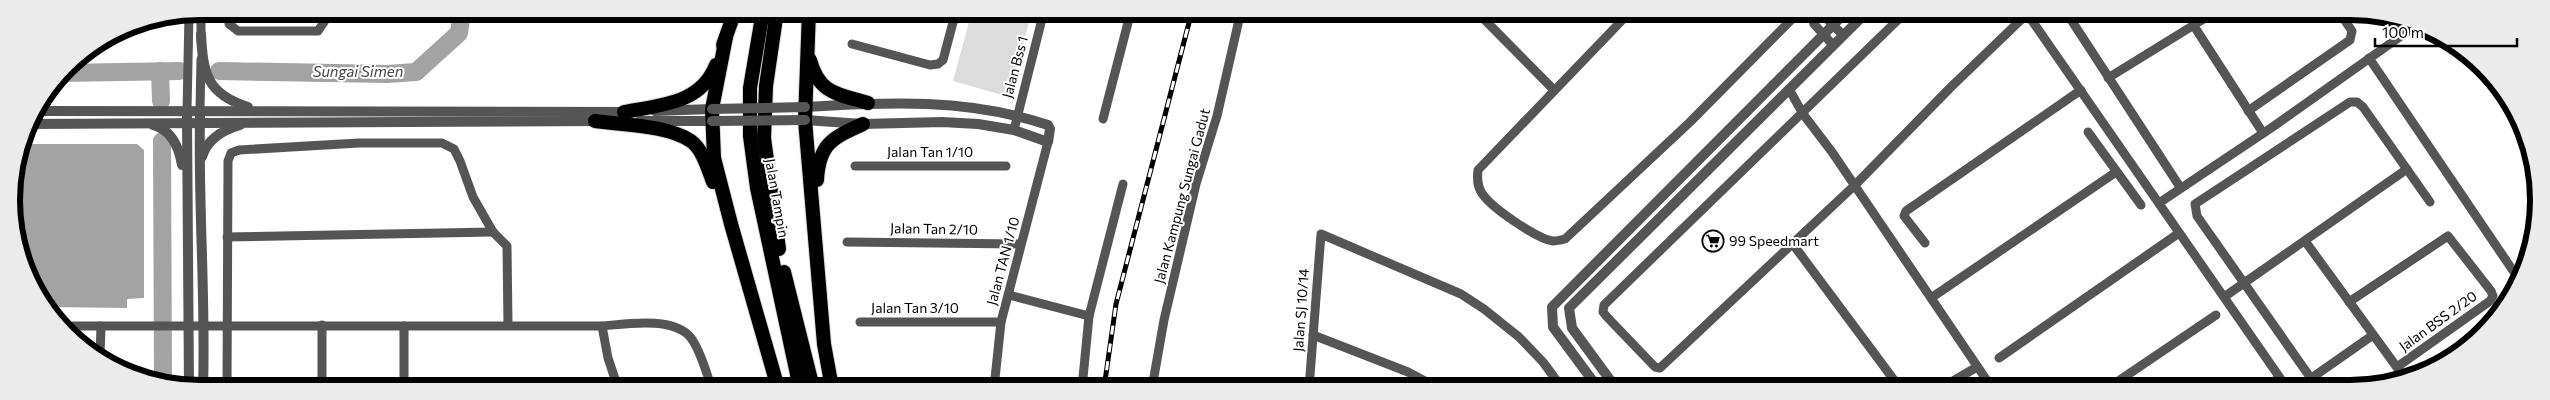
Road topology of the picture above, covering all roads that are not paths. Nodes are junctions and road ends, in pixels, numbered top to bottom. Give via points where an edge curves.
1 (189, 20) edge
2 (202, 20) edge
3 (230, 20) edge
4 (325, 20) edge
5 (732, 20) edge
6 (762, 20) edge
7 (776, 20) edge
8 (809, 20) edge
9 (953, 20) edge
10 (1042, 20) edge
11 (1129, 20) edge
12 (1239, 20) edge
13 (1486, 20) edge
14 (1622, 20) edge
15 (1791, 20) edge
16 (1813, 20) edge
17 (1828, 20) edge
18 (1838, 20) edge
19 (1859, 20) edge
20 (1898, 20) edge
21 (2019, 20) edge
22 (2033, 20) edge
23 (2071, 20) edge
24 (2203, 20) edge
25 (2344, 20) edge
26 (1833, 25) junction
27 (2194, 26) junction
28 (2408, 30) edge
29 (201, 34) junction
30 (1823, 35) junction
31 (1843, 35) junction
32 (726, 37) junction
33 (852, 44) dead end
34 (1833, 45) junction
35 (807, 49) junction
36 (2369, 58) junction
37 (2108, 78) junction
38 (1789, 89) junction
39 (1553, 90) junction
40 (2081, 90) junction
41 (868, 103) junction
42 (187, 110) junction
43 (200, 110) junction
44 (256, 110) junction
45 (2248, 110) junction
46 (43, 112) edge
47 (624, 112) junction
48 (805, 114) junction
49 (1017, 114) junction
50 (1803, 114) junction
51 (712, 115) junction
52 (438, 116) junction
53 (1103, 119) dead end
54 (595, 121) junction
55 (187, 122) junction
56 (200, 122) junction
57 (251, 122) junction
58 (144, 123) junction
59 (37, 124) edge
60 (862, 124) junction
61 (1014, 130) junction
62 (2088, 132) dead end
63 (2263, 134) junction
64 (1048, 142) junction
65 (199, 165) junction
66 (855, 166) dead end
67 (1006, 166) dead end
68 (2407, 168) junction
69 (2116, 172) junction
70 (186, 183) junction
71 (1123, 184) dead end
72 (1855, 185) junction
73 (2180, 187) junction
74 (2430, 202) dead end
75 (2159, 203) junction
76 (2141, 205) dead end
77 (813, 222) junction
78 (731, 224) junction
79 (493, 232) junction
80 (2180, 233) junction
81 (227, 236) junction
82 (2305, 241) junction
83 (847, 242) dead end
84 (1792, 243) junction
85 (1924, 243) dead end
86 (1021, 244) junction
87 (2514, 273) edge
88 (2244, 285) junction
89 (1010, 295) junction
90 (2224, 297) junction
91 (1931, 298) junction
92 (2349, 302) junction
93 (2216, 315) dead end
94 (1089, 316) junction
95 (860, 322) dead end
96 (1000, 322) junction
97 (190, 325) junction
98 (205, 325) junction
99 (322, 325) junction
100 (508, 325) junction
101 (72, 326) edge
102 (100, 326) junction
103 (228, 326) junction
104 (404, 326) junction
105 (602, 326) junction
106 (1313, 335) junction
107 (2373, 335) junction
108 (100, 350) edge
109 (1999, 358) dead end
110 (1977, 367) junction
111 (2397, 367) junction
112 (2401, 373) edge
113 (2279, 378) joint
114 (189, 380) edge
115 (203, 380) edge
116 (228, 380) edge
117 (322, 380) edge
118 (404, 380) edge
119 (615, 380) edge
120 (709, 380) edge
121 (776, 380) edge
122 (798, 380) edge
123 (811, 380) edge
124 (831, 380) edge
125 (995, 380) edge
126 (1083, 380) edge
127 (1153, 380) edge
128 (1310, 380) edge
129 (1423, 380) edge
130 (1556, 380) edge
131 (1592, 380) edge
132 (1610, 380) edge
133 (1894, 380) edge
134 (1955, 380) edge
135 (1986, 380) edge
136 (2120, 380) edge
137 (2276, 380) edge

1 - 42 street
2 - 29 street
3 - 4 street via 238,31 318,31
5 - 32 highway
6 - 122 highway, Jalan Tampin via 750,88 750,136 757,188
7 - 123 highway, Jalan Tampin via 767,77 764,138 779,251
8 - 35 highway
9 - 33 street via 938,64 930,65
10 - 49 street, Jalan Bss 1
11 - 53 street
12 - 127 street, Jalan Kampung Sungai Gadut via 1217,116 1196,184
13 - 39 street
14 - 39 street
15 - 39 street via 1690,122 1565,239 1554,241 1542,237 1495,207 1477,183 1478,170 1483,162
16 - 30 street
17 - 26 street
18 - 26 street
19 - 31 street
20 - 50 street
21 - 72 street
22 - 40 street
23 - 37 street
24 - 27 street
25 - 45 street via 2352,31 2350,40
26 - 30 street
26 - 31 street
27 - 37 street
27 - 45 street
28 - 36 street
29 - 43 street
29 - 44 street via 202,64 209,83 226,98
30 - 34 street
30 - 131 street via 1552,307 1554,328
31 - 34 street
32 - 47 highway via 713,72 695,94
32 - 51 highway
34 - 38 street
35 - 41 highway via 814,74 822,86 833,93
35 - 48 highway
36 - 63 street
36 - 87 street
37 - 73 street
38 - 50 street
38 - 132 street via 1570,308 1572,328
40 - 75 street
40 - 85 street via 1906,211 1904,216
41 - 48 street
41 - 49 street via 963,105
42 - 43 street
42 - 46 street
42 - 55 street
43 - 44 street
43 - 56 street
44 - 52 street
45 - 63 street
47 - 51 street
47 - 52 street
48 - 51 street, bridge
48 - 60 street
48 - 77 highway
49 - 61 street, Jalan Bss 1
49 - 64 street via 1048,124
50 - 72 street
50 - 84 street via 1604,305 1603,312 1655,367 1660,368
51 - 54 street
51 - 78 highway via 714,158
52 - 54 street
52 - 57 street
54 - 78 highway via 669,131 692,142 703,157
55 - 56 street
55 - 58 street
55 - 70 street
56 - 57 street
56 - 65 street
57 - 65 street via 219,134 205,147
58 - 59 street
58 - 70 street via 161,127 174,139
60 - 61 street via 942,122
60 - 77 highway via 836,136 825,147 818,163
61 - 64 street
62 - 69 street
63 - 73 street
64 - 86 street, Jalan TAN 1/10
65 - 98 street
66 - 67 street, Jalan Tan 1/10
68 - 74 street
68 - 82 street
68 - 88 street via 2363,107 2357,102 2350,102 2195,204 2197,216
69 - 76 street
69 - 91 street
70 - 97 street
71 - 94 street
72 - 84 street
72 - 91 street
73 - 75 street
75 - 80 street
77 - 124 highway via 824,344
78 - 121 highway
79 - 81 street
79 - 81 street via 473,197 454,149 442,143 359,144 231,153 228,161
79 - 100 street via 507,246
80 - 90 street
80 - 109 street
81 - 103 street
82 - 88 street
82 - 92 street
83 - 86 street, Jalan Tan 2/10
84 - 133 street
86 - 89 street, Jalan TAN 1/10
88 - 90 street
88 - 107 street via 2310,377
89 - 94 street
89 - 96 street, Jalan TAN 1/10
90 - 113 street
91 - 110 street
92 - 107 street
92 - 111 street, Jalan BSS 2/20 via 2448,236 2493,296
93 - 136 street
94 - 126 street
95 - 96 street, Jalan Tan 3/10
96 - 125 street, Jalan TAN 1/10
97 - 98 street
97 - 102 street
97 - 114 street
98 - 103 street
98 - 115 street
99 - 103 street
99 - 104 street
99 - 117 street
100 - 104 street
100 - 105 street
101 - 102 street
102 - 108 street
103 - 116 street
104 - 118 street
105 - 119 street
105 - 120 street via 656,323 687,333
106 - 128 street, Jalan SJ 10/14
106 - 129 street
106 - 130 street, Jalan SJ 10/14 via 1321,234 1462,294 1519,337
107 - 111 street
110 - 134 street
110 - 135 street
111 - 112 street
113 - 137 street

